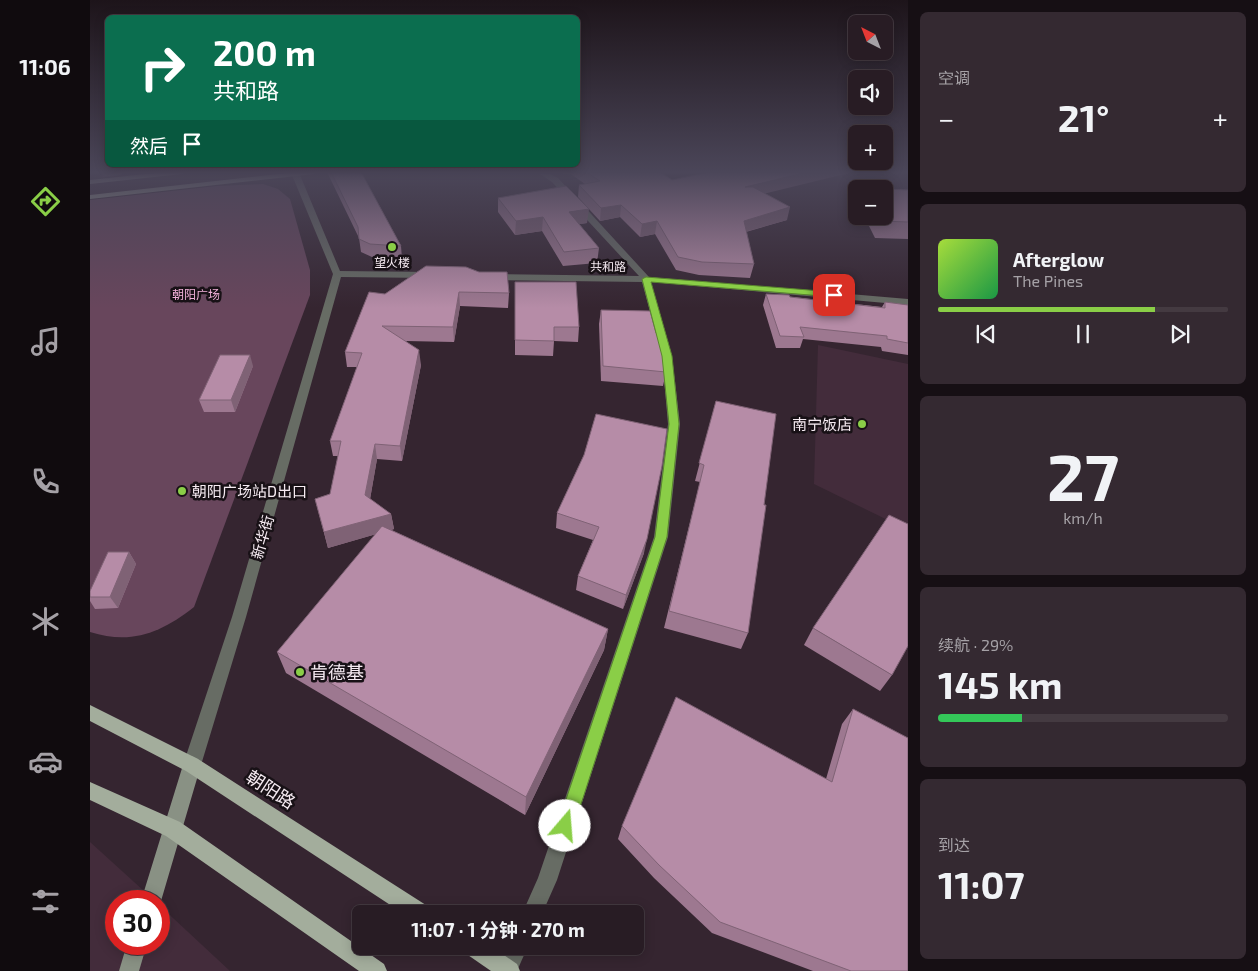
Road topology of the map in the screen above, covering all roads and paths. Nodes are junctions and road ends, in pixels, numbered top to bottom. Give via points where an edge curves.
1 (314, 217) edge
2 (589, 217) edge
3 (337, 274) junction
4 (437, 276) edge
5 (487, 276) edge
6 (646, 279) junction
7 (908, 302) edge
8 (90, 713) edge
9 (192, 765) junction
10 (90, 792) edge
11 (174, 829) junction
12 (155, 890) edge
13 (408, 905) edge
14 (536, 905) edge
15 (134, 955) edge
16 (486, 955) edge
17 (515, 955) edge
18 (509, 970) edge
19 (129, 971) edge
20 (377, 971) edge

1 - 3 street
2 - 6 street
3 - 4 street
3 - 9 street, 新华街 via 239,617
5 - 6 street, 共和路
6 - 7 street, 共和路
6 - 14 street via 667,356 674,424 661,537
8 - 9 main road, 朝阳路
9 - 11 street, 新华街
9 - 13 main road, 朝阳路
10 - 11 main road
11 - 12 street, 新华街
11 - 20 main road
15 - 19 street
16 - 18 main road
17 - 18 street

